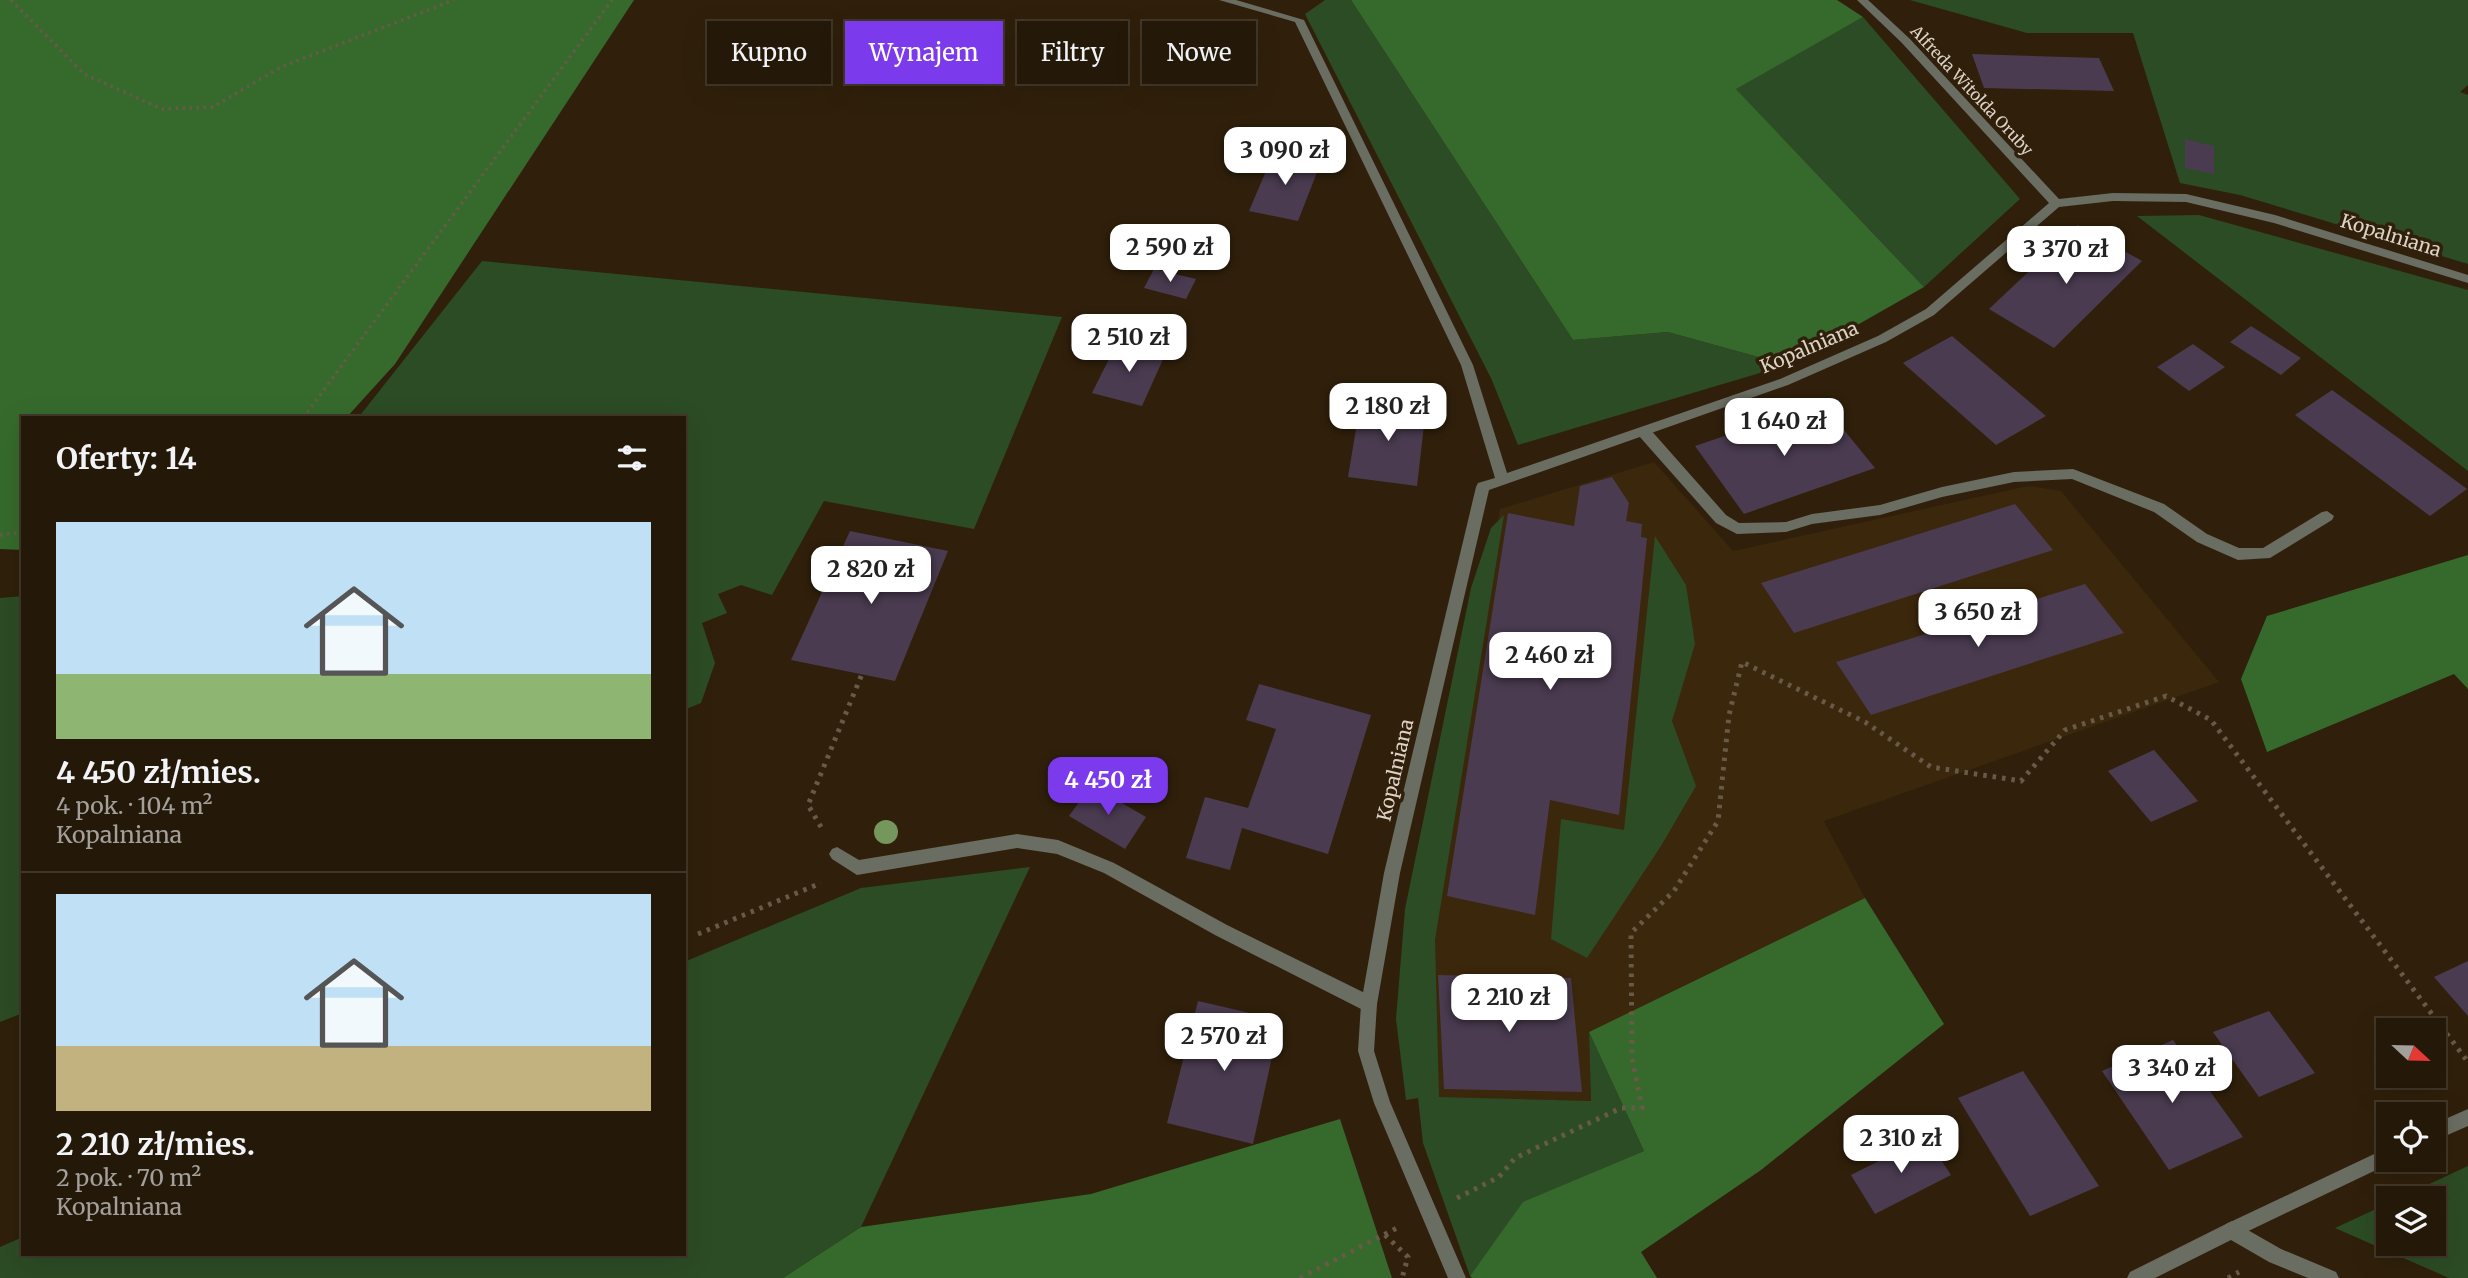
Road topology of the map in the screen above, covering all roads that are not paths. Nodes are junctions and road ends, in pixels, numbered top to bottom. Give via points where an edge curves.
1 (1224, 0) edge
2 (1862, 0) edge
3 (2056, 203) junction
4 (2468, 279) edge
5 (1644, 432) junction
6 (1502, 479) junction
7 (2327, 516) dead end
8 (837, 854) road end
9 (1369, 1004) junction
10 (2468, 1116) edge
11 (2446, 1127) edge
12 (2376, 1161) edge
13 (2232, 1230) junction
14 (1457, 1278) edge
15 (2136, 1278) edge
16 (2330, 1278) edge

1 - 6 street via 1298,20 1467,365
2 - 3 street, Alfreda Witolda Oruby
3 - 4 street, Kopalniana via 2113,197 2186,198 2275,219
3 - 5 street, Kopalniana via 1912,324 1784,382
5 - 6 street, Kopalniana
5 - 7 street via 1721,519 1737,529 1786,527 1880,510 2014,477 2073,474 2159,508 2202,538 2238,554 2265,554
6 - 9 street, Kopalniana via 1483,486 1392,873
8 - 9 street via 858,868 1017,841 1058,847 1109,867 1221,930
9 - 14 street, Kopalniana via 1366,1051 1382,1103
10 - 11 street
12 - 13 street
13 - 15 street
13 - 16 street via 2275,1256

